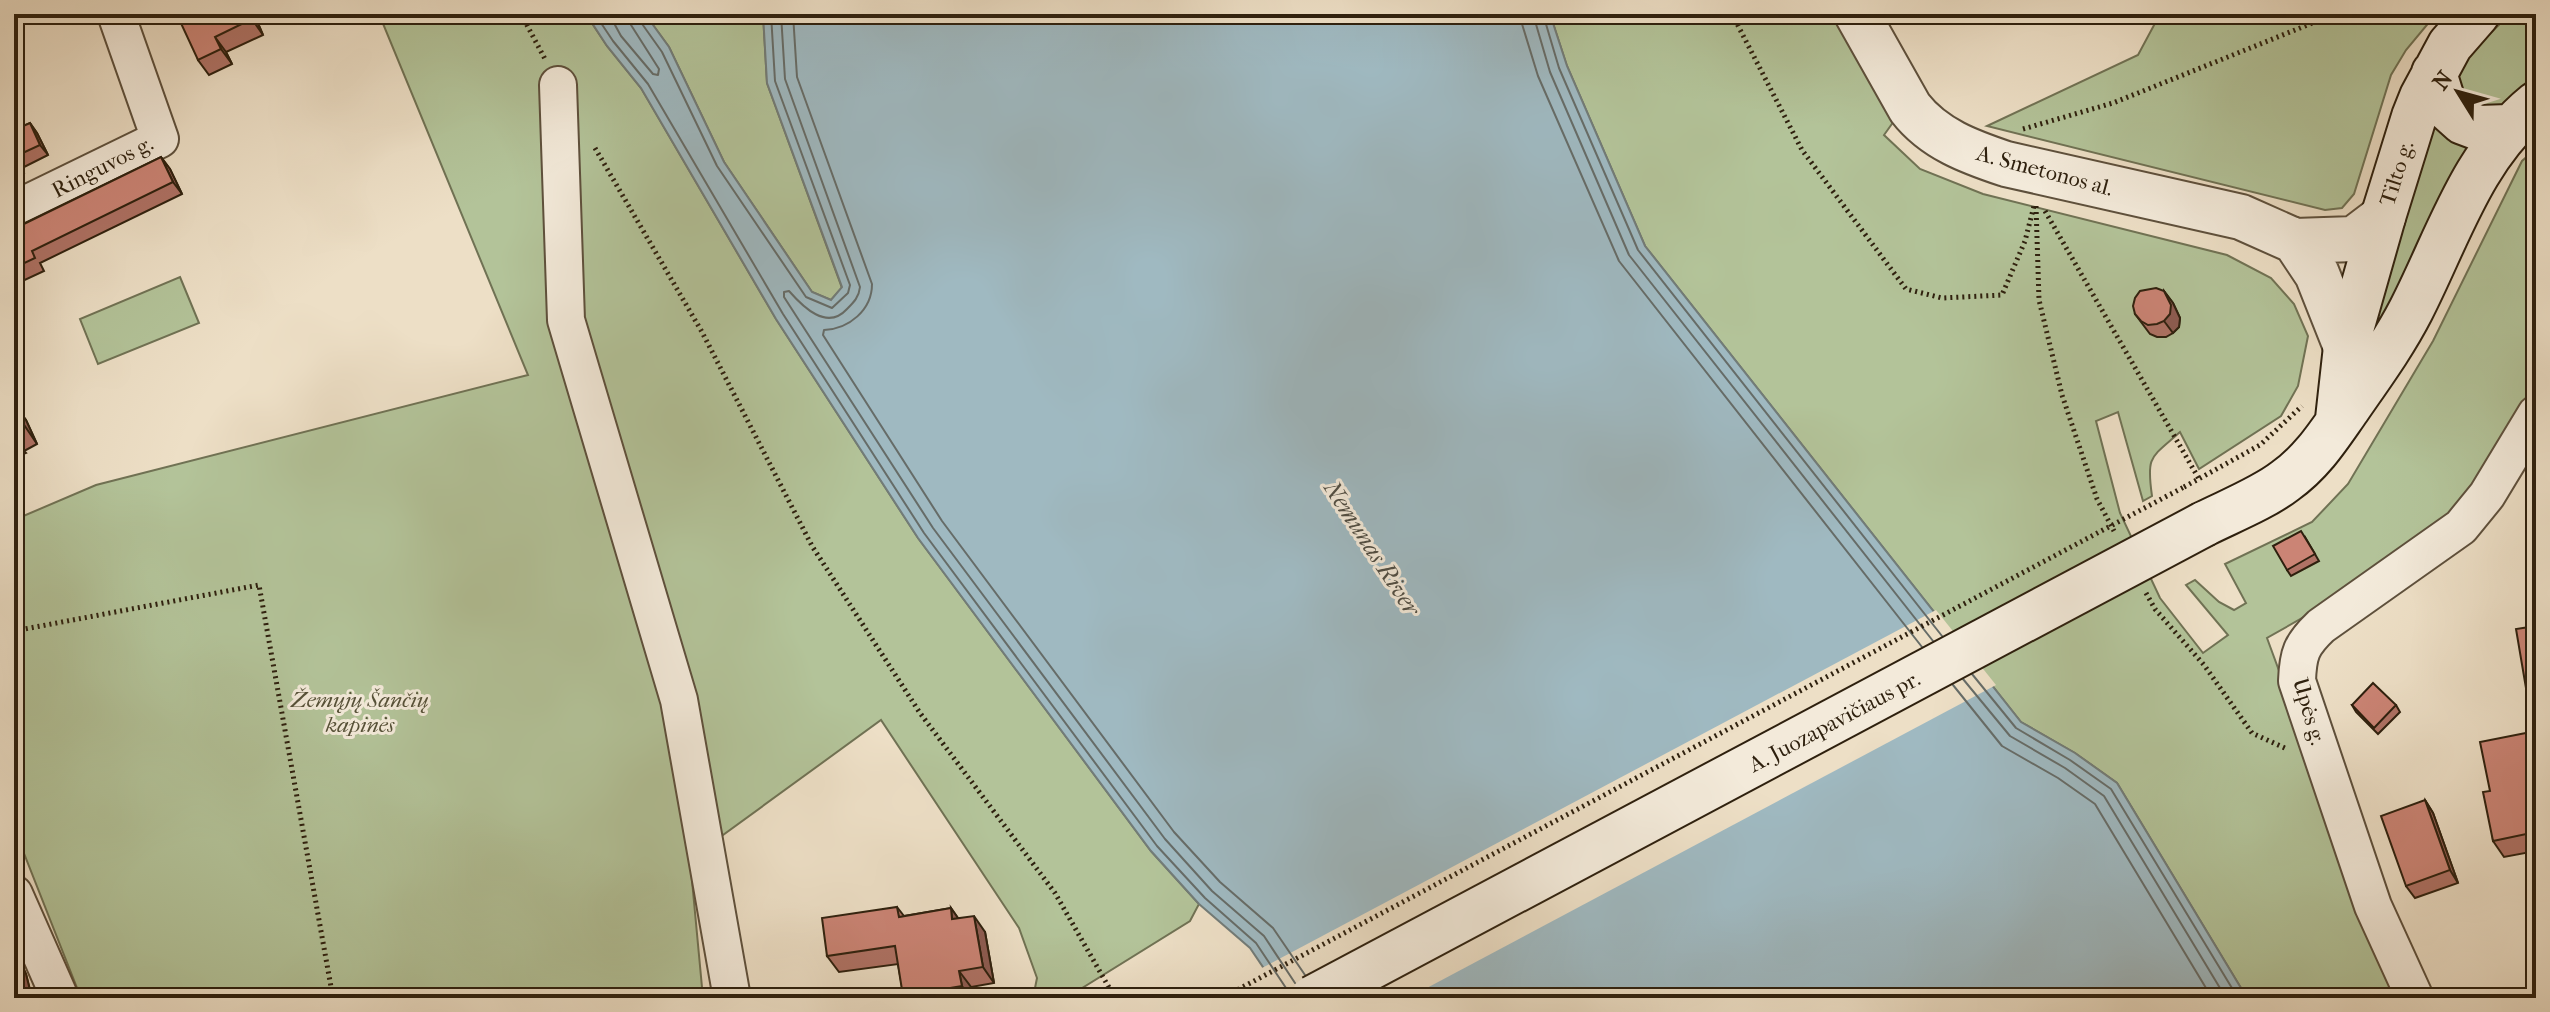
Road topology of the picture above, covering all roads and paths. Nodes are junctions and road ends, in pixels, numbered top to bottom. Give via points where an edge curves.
1 (116, 14) edge
2 (521, 14) edge
3 (1732, 14) edge
4 (1857, 14) edge
5 (2335, 14) edge
6 (2477, 14) edge
7 (2434, 73) junction
8 (558, 85) joint
9 (2526, 115) edge
10 (2021, 129) dead end
11 (590, 140) dead end
12 (2036, 197) junction
13 (14, 210) edge
14 (2383, 217) junction
15 (2295, 241) junction
16 (2346, 347) junction
17 (2323, 411) junction
18 (2536, 414) edge
19 (2199, 479) junction
20 (2194, 505) junction
21 (2119, 540) dead end
22 (2141, 582) dead end
23 (14, 631) edge
24 (2327, 769) junction
25 (14, 894) edge
26 (60, 998) edge
27 (333, 998) edge
28 (732, 998) edge
29 (1115, 998) edge
30 (1222, 998) edge
31 (1313, 998) edge
32 (2415, 998) edge

1 - 13 street, Ringuvos g. via 160,139
2 - 8 path
3 - 12 path via 1802,150 1906,289 1942,298 2002,295 2025,241
4 - 15 main road, A. Smetonos al. via 1910,108 1921,122 1961,147 2006,164 2241,217
5 - 10 path via 2113,103
6 - 7 main road, Tilto g.
7 - 9 main road via 2444,105 2463,122 2479,128
7 - 14 main road, Tilto g. via 2414,117
8 - 28 street via 566,320 679,700
9 - 17 main road, A. Juozapavičiaus pr. via 2480,168 2380,362
11 - 29 path via 702,332 812,546 920,713 1055,893
12 - 19 path
12 - 21 path via 2039,300 2058,382 2097,499
14 - 15 main road, A. Smetonos al. via 2354,239
14 - 16 main road, Tilto g.
15 - 16 main road via 2317,274
16 - 17 main road
17 - 19 path
17 - 20 main road, A. Juozapavičiaus pr. via 2319,450 2284,482
18 - 24 street, Upės g. via 2461,527 2304,642 2297,681
19 - 20 path
20 - 30 path, bridge
20 - 31 main road, A. Juozapavičiaus pr., bridge
22 - 24 path via 2155,609 2204,665 2252,733
23 - 27 path via 259,585
24 - 32 street, Upės g. via 2373,906
25 - 26 street

